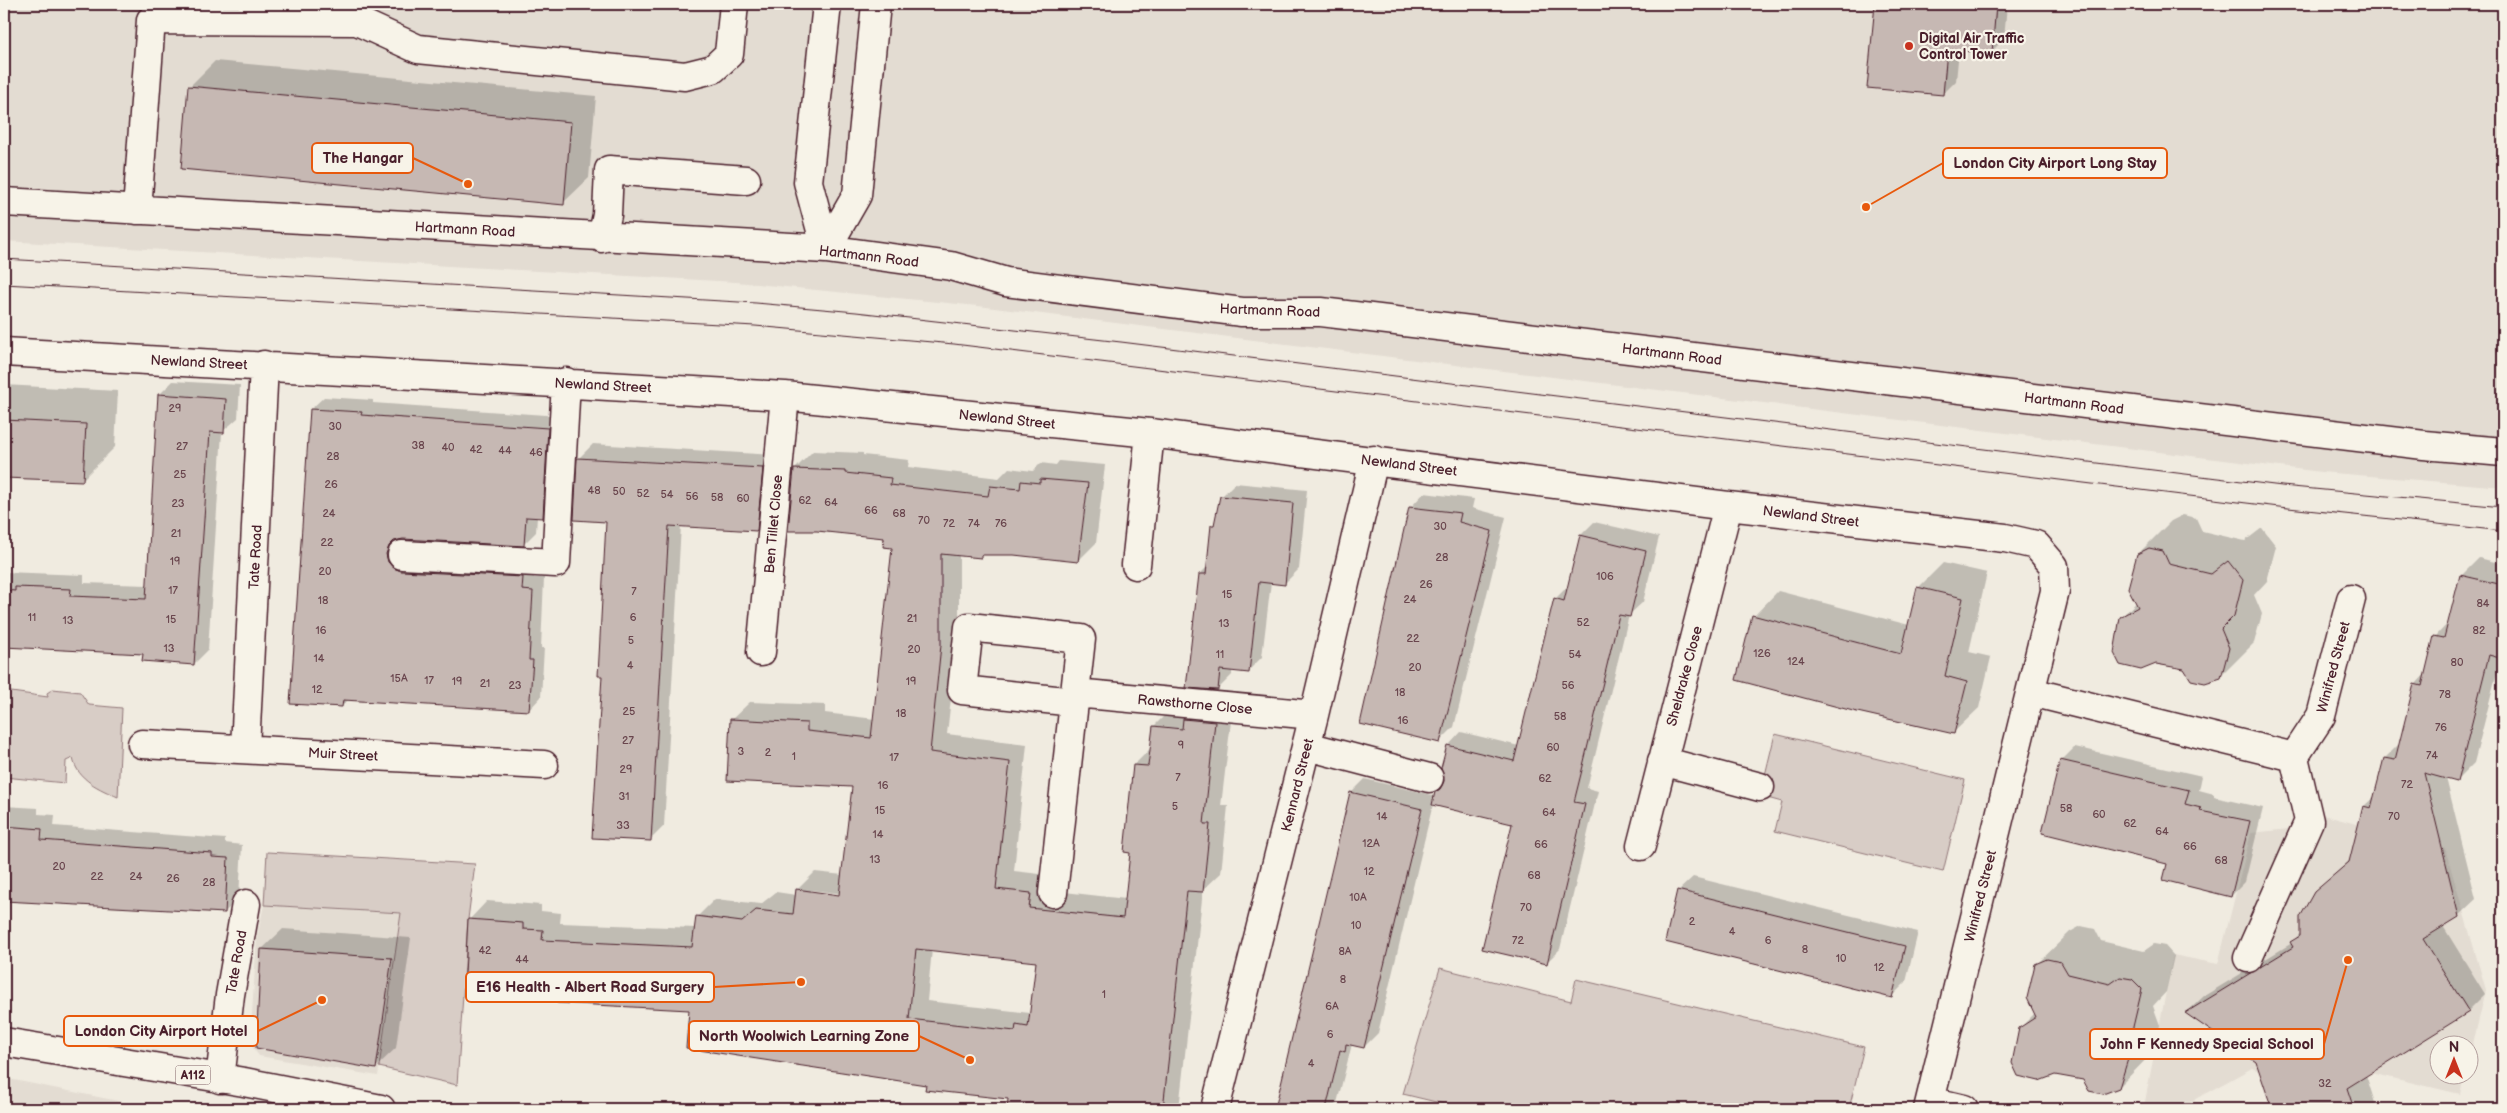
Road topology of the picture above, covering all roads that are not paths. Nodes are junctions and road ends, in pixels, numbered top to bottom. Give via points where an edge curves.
1 (734, 4) edge
2 (827, 4) edge
3 (876, 4) edge
4 (746, 180) dead end
5 (4, 202) edge
6 (137, 210) junction
7 (602, 238) junction
8 (826, 249) junction
9 (4, 352) edge
10 (264, 365) junction
11 (566, 382) junction
12 (784, 396) junction
13 (1150, 433) junction
14 (2503, 452) edge
15 (1374, 460) junction
16 (1728, 506) junction
17 (2005, 538) joint
18 (402, 555) dead end
19 (1136, 565) dead end
20 (2351, 599) dead end
21 (761, 652) dead end
22 (2031, 692) junction
23 (1314, 715) junction
24 (142, 744) dead end
25 (1306, 746) junction
26 (245, 748) junction
27 (2294, 757) junction
28 (1662, 760) junction
29 (544, 766) dead end
30 (1429, 778) dead end
31 (1760, 787) dead end
32 (1641, 846) dead end
33 (1053, 893) dead end
34 (246, 904) dead end
35 (2248, 958) dead end
36 (4, 1042) edge
37 (220, 1079) junction
38 (1929, 1105) edge
39 (382, 1109) edge
40 (1215, 1109) edge
41 (1964, 1109) edge

1 - 6 street via 729,54 713,69 685,76 418,50 357,21 151,20
2 - 8 street via 808,182
3 - 8 street via 856,195
4 - 7 street via 609,170 607,215
5 - 6 street, Hartmann Road
6 - 7 street, Hartmann Road
7 - 8 street, Hartmann Road
8 - 14 street, Hartmann Road via 951,266 1006,282 1242,312 1321,312
9 - 10 street, Newland Street
10 - 11 street, Newland Street
10 - 26 street, Tate Road
11 - 12 street, Newland Street
11 - 18 street via 556,563
12 - 13 street, Newland Street
12 - 21 street, Ben Tillet Close
13 - 15 street, Newland Street
13 - 19 street
15 - 16 street, Newland Street
15 - 23 street, Kennard Street
16 - 17 street, Newland Street
16 - 28 street, Sheldrake Close
17 - 22 street, Winifred Street via 2036,545 2054,566 2055,591
20 - 27 street, Winifred Street via 2321,716
22 - 27 street
22 - 38 street, Winifred Street
23 - 25 street, Kennard Street
23 - 33 street, Rawsthorne Close via 1074,698
24 - 26 street, Muir Street
25 - 30 street
25 - 40 street, Kennard Street
26 - 29 street, Muir Street
27 - 35 street via 2308,821
28 - 31 street
28 - 32 street, Sheldrake Close
34 - 37 street, Tate Road
36 - 37 street, A112
37 - 39 street, A112
38 - 41 street, Winifred Street

